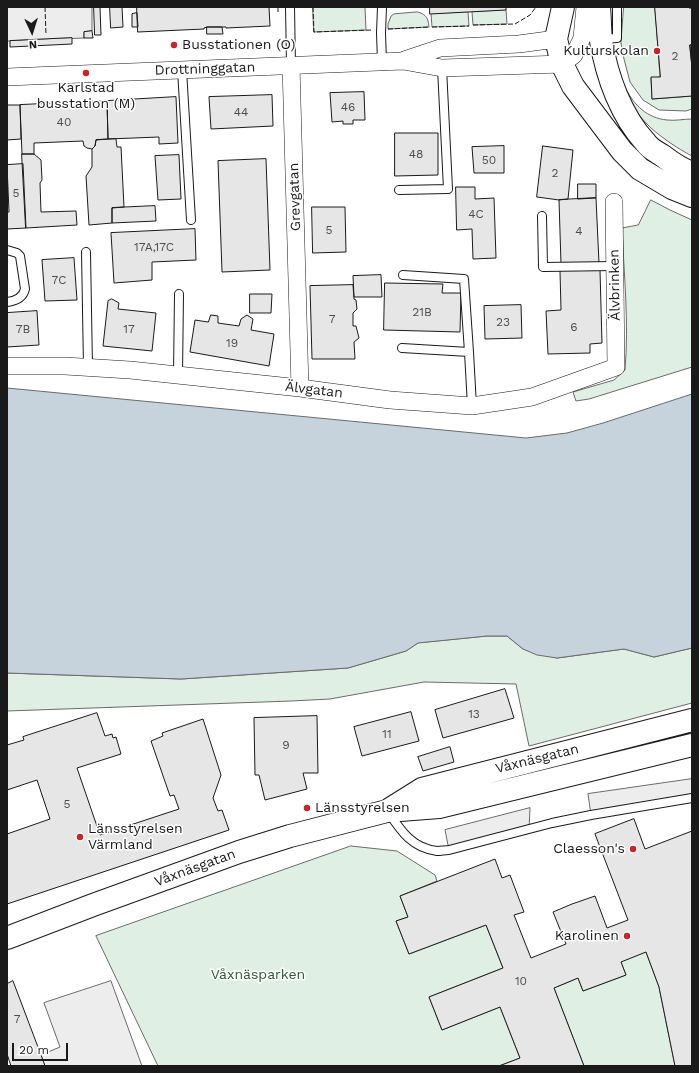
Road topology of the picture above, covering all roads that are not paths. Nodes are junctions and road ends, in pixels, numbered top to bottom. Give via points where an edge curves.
1 (290, 7) edge
2 (382, 7) edge
3 (563, 7) edge
4 (585, 7) edge
5 (599, 7) edge
6 (617, 7) edge
7 (556, 39) junction
8 (601, 39) junction
9 (403, 61) junction
10 (382, 62) junction
11 (562, 64) junction
12 (291, 65) junction
13 (442, 68) junction
14 (182, 70) junction
15 (7, 77) edge
16 (692, 173) edge
17 (399, 190) dead end
18 (692, 196) edge
19 (614, 202) dead end
20 (542, 216) dead end
21 (191, 220) dead end
22 (7, 250) edge
23 (86, 252) dead end
24 (615, 266) junction
25 (403, 275) dead end
26 (179, 294) dead end
27 (7, 302) edge
28 (402, 348) dead end
29 (469, 352) junction
30 (7, 366) edge
31 (88, 367) junction
32 (616, 367) joint
33 (178, 375) junction
34 (300, 388) junction
35 (472, 406) junction
36 (692, 720) edge
37 (692, 745) edge
38 (692, 798) edge
39 (387, 810) junction
40 (7, 938) edge

1 - 12 lane, Grevgatan
2 - 10 lane
3 - 7 street
4 - 11 street via 582,38 574,54
5 - 8 street
6 - 8 lane via 617,38
7 - 9 street, Drottninggatan via 519,44 440,48
7 - 11 street
8 - 16 street via 622,109 634,129 647,145
9 - 10 street, Drottninggatan
9 - 13 street, Drottninggatan
10 - 12 street, Drottninggatan
11 - 13 street, Drottninggatan
11 - 18 street via 573,86 622,151 640,169 672,188
12 - 14 street, Drottninggatan
12 - 34 street, Grevgatan
13 - 17 lane via 448,189
14 - 15 street, Drottninggatan
14 - 21 lane
19 - 24 street, Älvbrinken
20 - 24 lane via 543,266
22 - 27 lane via 20,256 24,289 20,298
23 - 31 lane
24 - 32 street, Älvbrinken
25 - 29 lane via 464,279
26 - 33 lane
28 - 29 lane
29 - 35 lane
30 - 31 street, Älvgatan
31 - 33 street, Älvgatan
32 - 35 street, Älvgatan via 532,397
33 - 34 street, Älvgatan
34 - 35 street, Älvgatan via 390,400
36 - 39 street, Våxnäsgatan via 422,789
37 - 39 street, Våxnäsgatan via 439,807
38 - 39 lane via 591,814 449,850 436,851 418,846 403,833
39 - 40 street, Våxnäsgatan via 259,845

